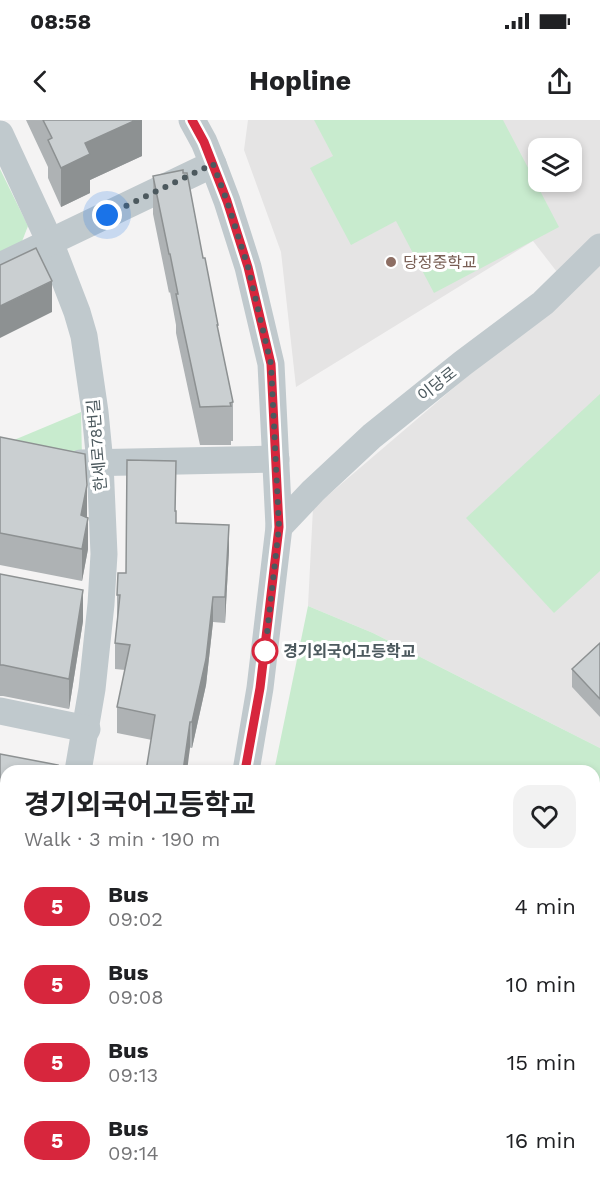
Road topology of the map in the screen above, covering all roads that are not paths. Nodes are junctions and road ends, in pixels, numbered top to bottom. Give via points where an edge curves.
1 (192, 120) edge
2 (0, 134) edge
3 (213, 164) junction
4 (50, 242) junction
5 (600, 247) edge
6 (0, 266) edge
7 (276, 459) junction
8 (56, 462) edge
9 (99, 463) junction
10 (279, 527) junction
11 (0, 711) edge
12 (87, 729) junction
13 (79, 765) edge
14 (247, 765) edge

1 - 3 street
2 - 4 street, 한세로78번길
3 - 4 street
3 - 7 street via 248,267 271,364
4 - 6 street
4 - 9 street, 한세로78번길 via 84,336
5 - 10 street, 이당로 via 543,303 372,436
7 - 9 street
7 - 10 street
8 - 9 street
9 - 12 street, 한세로78번길 via 104,554 90,602 92,689
10 - 14 street
11 - 12 street
12 - 13 street, 한세로78번길

